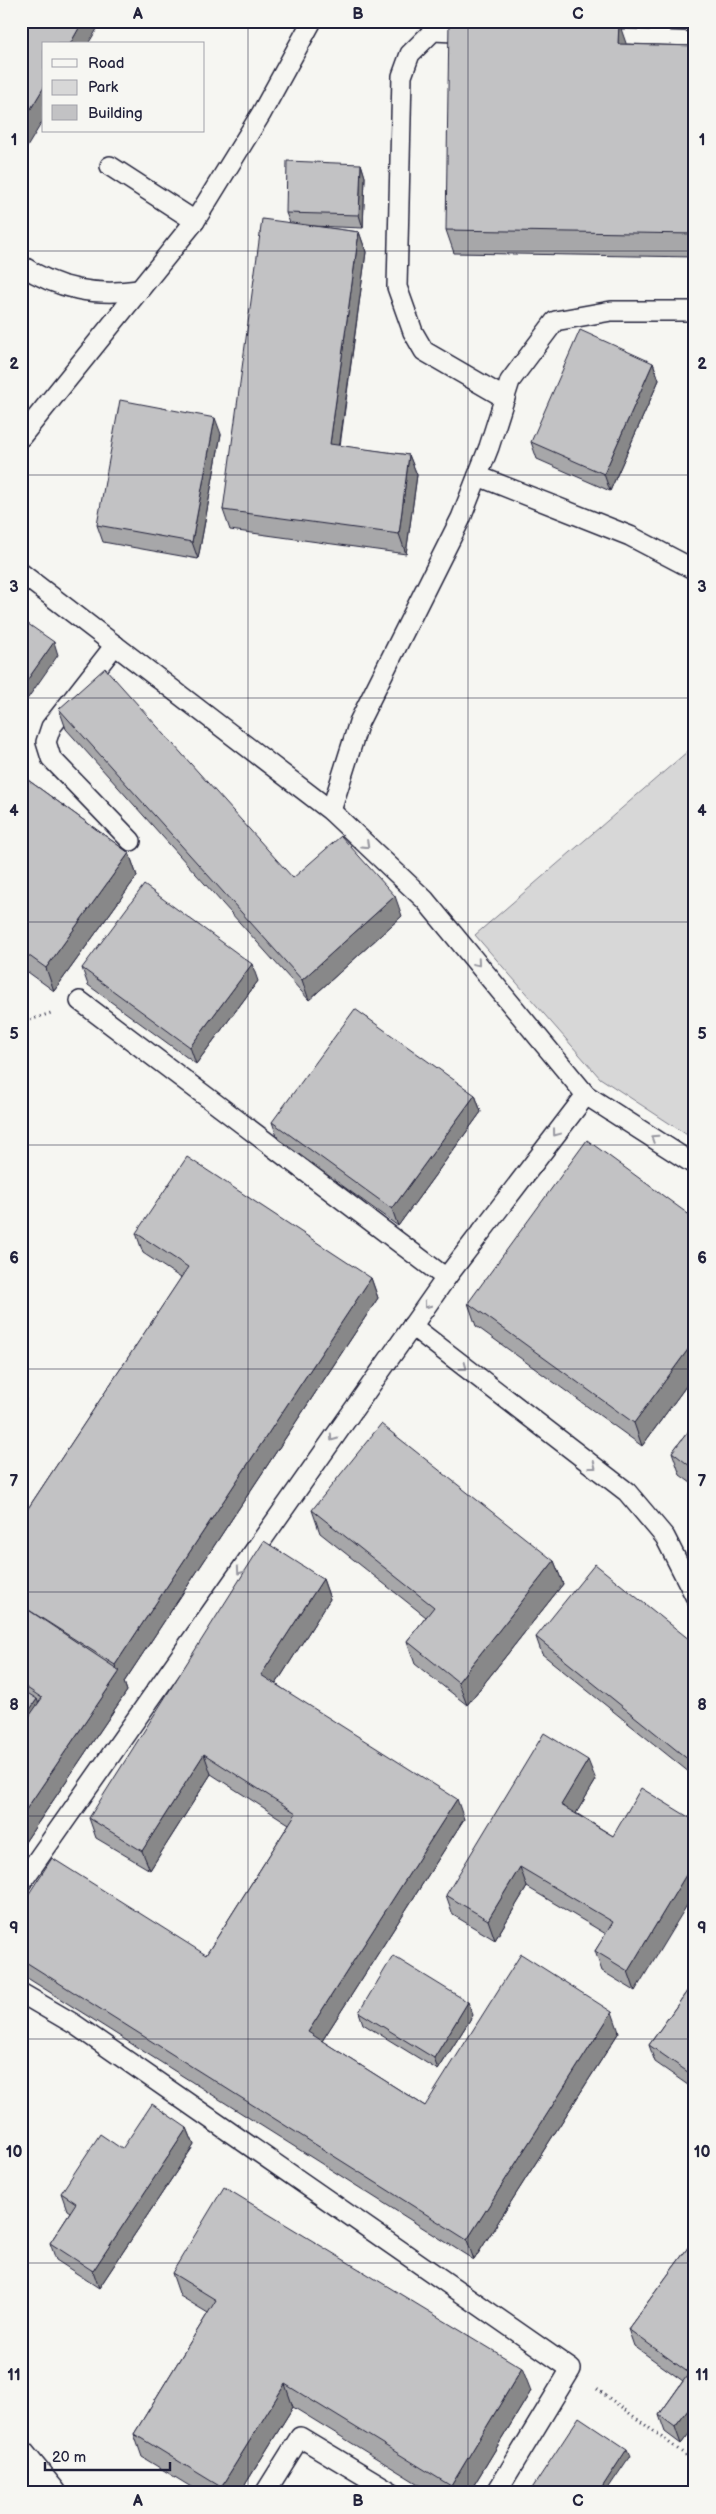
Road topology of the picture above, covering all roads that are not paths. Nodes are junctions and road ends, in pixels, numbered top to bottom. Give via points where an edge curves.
1 (312, 21) edge
2 (661, 21) edge
3 (492, 34) edge
4 (580, 37) edge
5 (659, 40) junction
6 (695, 42) edge
7 (110, 166) dead end
8 (195, 221) junction
9 (21, 264) edge
10 (139, 290) junction
11 (695, 310) edge
12 (505, 398) junction
13 (21, 437) edge
14 (478, 476) junction
15 (695, 570) edge
16 (21, 573) edge
17 (115, 645) junction
18 (331, 811) junction
19 (131, 841) dead end
20 (80, 1001) dead end
21 (586, 1095) junction
22 (695, 1165) edge
23 (446, 1278) junction
24 (412, 1326) junction
25 (695, 1596) edge
26 (21, 1883) edge
27 (21, 1993) edge
28 (21, 2455) edge
29 (52, 2493) edge
30 (265, 2493) edge
31 (393, 2493) edge
32 (496, 2493) edge

1 - 8 lane via 262,114
2 - 5 lane
3 - 12 lane via 433,32 410,54 402,76 397,287 413,332 424,351
4 - 5 lane
5 - 6 lane
7 - 8 lane
8 - 10 lane
9 - 10 lane via 61,286 87,292
10 - 13 lane
11 - 12 lane via 611,311 554,321 510,381
12 - 14 lane
14 - 15 lane via 630,536
14 - 18 lane via 461,518 359,722
16 - 17 lane
17 - 18 lane
17 - 19 lane via 51,727 46,742 51,758
18 -> 21 lane via 425,900
20 - 23 lane
22 -> 21 lane
21 -> 23 lane
23 -> 24 lane
24 -> 25 lane via 627,1492 666,1537
24 -> 26 lane
27 - 32 lane via 74,2024 571,2369
28 - 29 street
30 - 31 lane via 300,2437

